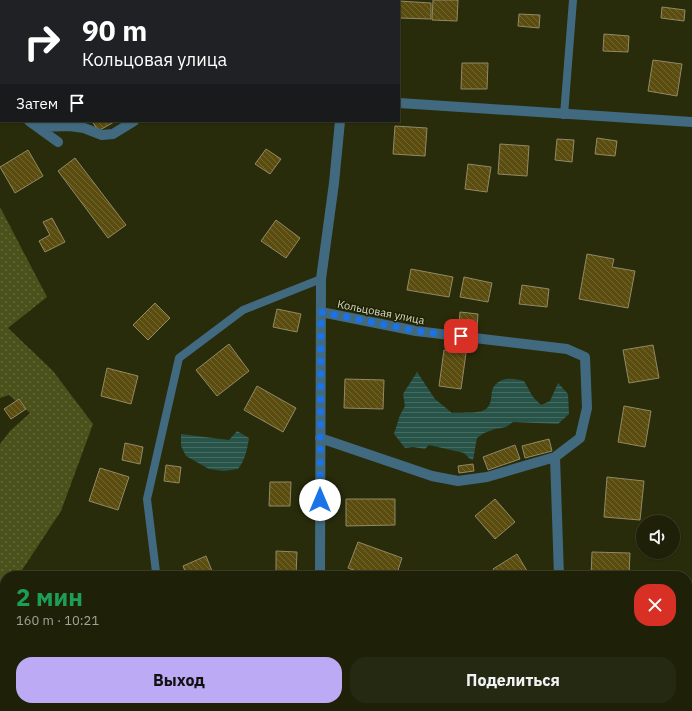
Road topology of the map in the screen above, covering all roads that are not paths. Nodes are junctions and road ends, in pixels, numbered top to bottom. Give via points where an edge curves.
1 (573, 0) edge
2 (400, 103) edge
3 (564, 115) junction
4 (31, 122) edge
5 (132, 122) edge
6 (340, 122) edge
7 (692, 122) edge
8 (38, 127) junction
9 (58, 142) dead end
10 (321, 279) junction
11 (321, 312) junction
12 (320, 438) junction
13 (555, 457) junction
14 (156, 571) edge
15 (320, 571) edge
16 (558, 571) edge

1 - 3 lane
2 - 3 street
3 - 7 street
4 - 8 street
5 - 8 street via 113,134 102,135 84,128 69,126
6 - 10 street
8 - 9 street
10 - 11 street
10 - 14 lane via 243,310 179,358 147,498
11 - 12 street
11 - 13 street, Кольцовая улица via 416,331 567,349 585,357 588,408 580,438
12 - 13 street, Кольцовая улица via 432,476 458,481 487,477
12 - 15 street
13 - 16 street

